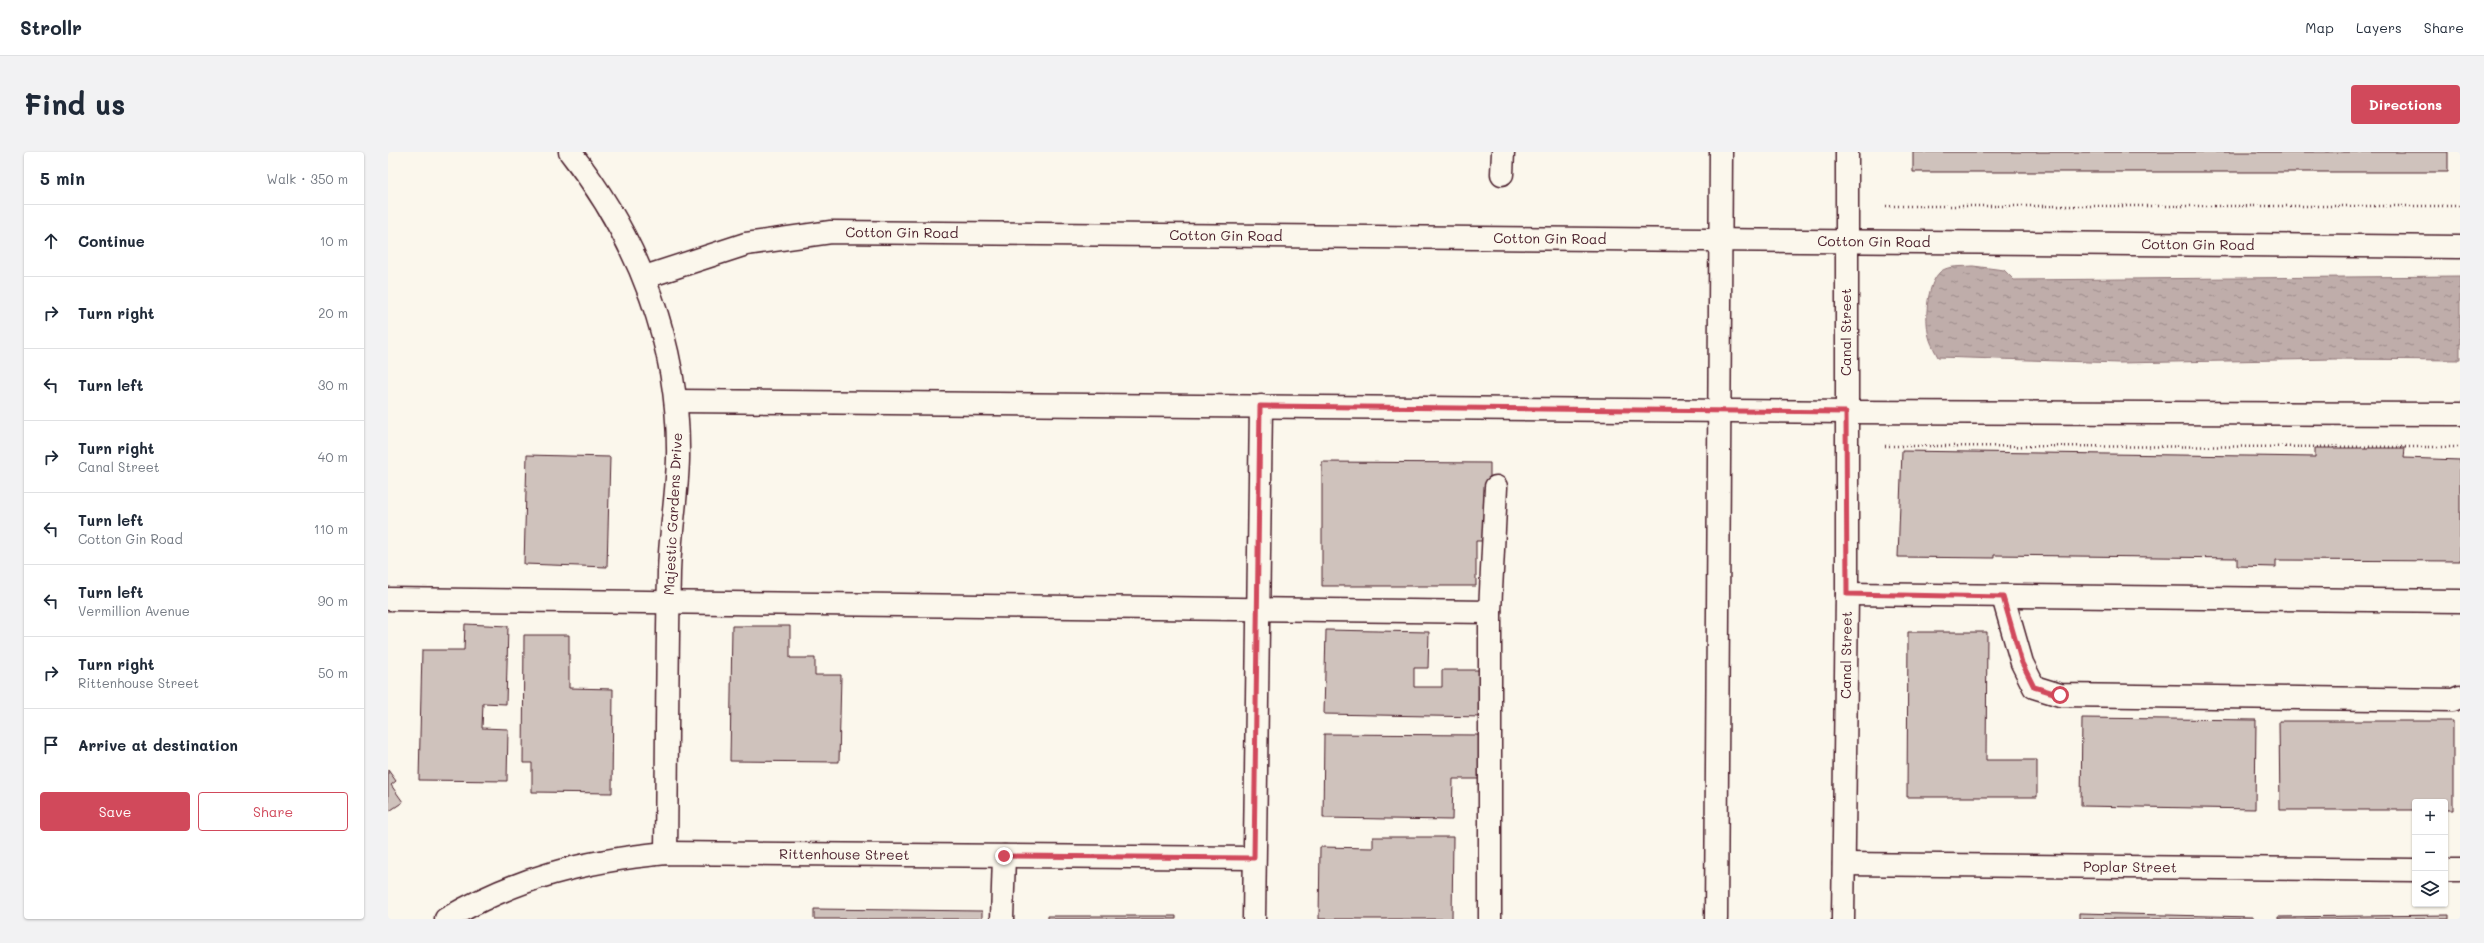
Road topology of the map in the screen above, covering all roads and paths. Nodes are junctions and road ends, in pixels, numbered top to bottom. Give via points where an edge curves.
1 (570, 152) edge
2 (1503, 152) edge
3 (1721, 152) edge
4 (1847, 152) edge
5 (1502, 174) dead end
6 (1886, 206) dead end
7 (2460, 206) edge
8 (1720, 241) junction
9 (1846, 242) junction
10 (2460, 247) edge
11 (645, 277) junction
12 (676, 401) junction
13 (1260, 406) junction
14 (1719, 409) junction
15 (1846, 412) junction
16 (2460, 414) edge
17 (1885, 446) dead end
18 (2460, 447) edge
19 (1496, 487) dead end
20 (1847, 594) junction
21 (2003, 597) junction
22 (388, 599) edge
23 (2460, 601) edge
24 (669, 603) junction
25 (1257, 608) junction
26 (1490, 612) junction
27 (2460, 697) edge
28 (666, 853) junction
29 (1004, 856) junction
30 (1254, 858) junction
31 (1844, 864) junction
32 (2412, 870) edge
33 (2448, 870) edge
34 (2460, 870) edge
35 (446, 919) edge
36 (1002, 919) edge
37 (1254, 919) edge
38 (1490, 919) edge
39 (1716, 919) edge
40 (1844, 919) edge

1 - 11 street, Majestic Gardens Drive via 610,209
2 - 5 street
3 - 8 street
4 - 9 street, Canal Street
6 - 7 path
8 - 9 street, Cotton Gin Road
8 - 11 street, Cotton Gin Road via 831,232 746,244
8 - 14 street
9 - 10 street, Cotton Gin Road
9 - 15 street, Canal Street
11 - 12 street, Majestic Gardens Drive via 667,349
12 - 13 street
12 - 24 street, Majestic Gardens Drive via 678,460
13 - 14 street
13 - 25 street
14 - 15 street
14 - 39 street
15 - 16 street
15 - 20 street, Canal Street
17 - 18 path
19 - 26 street
20 - 21 street
20 - 31 street, Canal Street
21 - 23 street
21 - 27 street via 2022,663 2034,687 2060,695 2452,700
22 - 24 street
24 - 25 street
24 - 28 street, Majestic Gardens Drive
25 - 26 street
25 - 30 street
26 - 38 street
28 - 29 street, Rittenhouse Street
28 - 35 street, Rittenhouse Street via 583,864 549,874 502,890
29 - 30 street, Rittenhouse Street
29 - 36 street
30 - 37 street
31 - 32 street, Poplar Street
31 - 40 street, Canal Street
33 - 34 street

